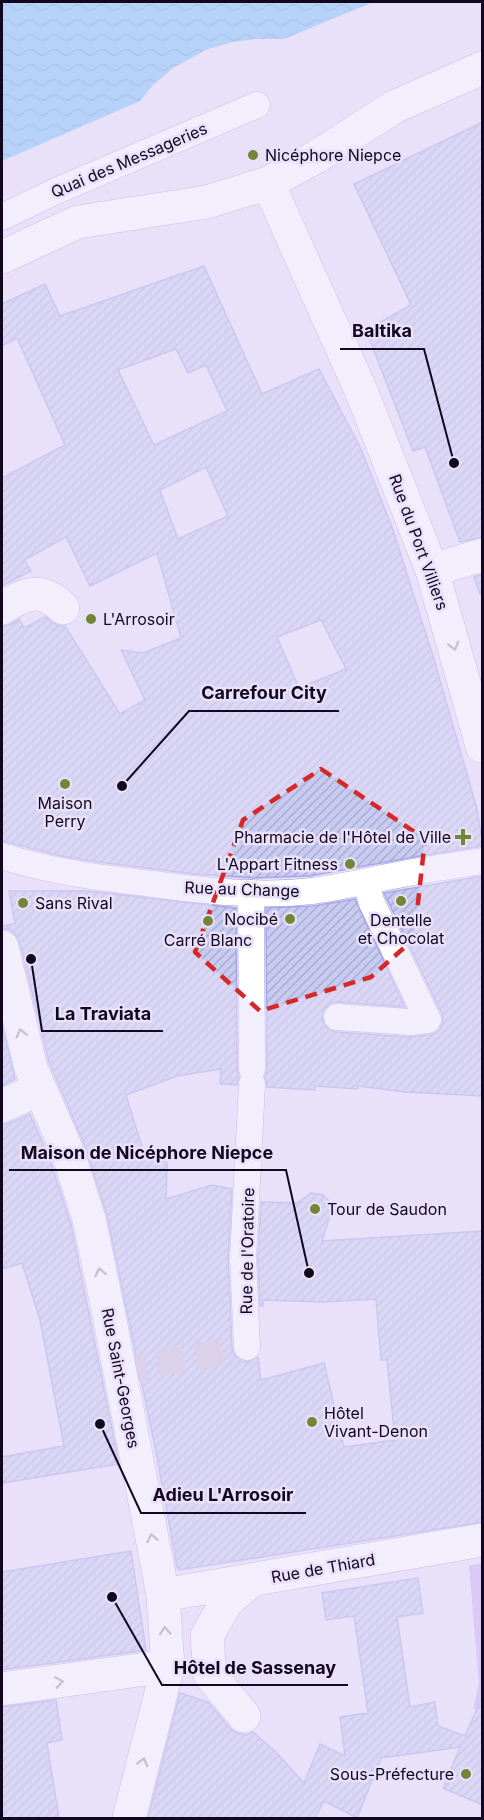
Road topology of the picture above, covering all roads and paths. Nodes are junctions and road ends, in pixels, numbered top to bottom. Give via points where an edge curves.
1 (483, 68) edge
2 (257, 105) dead end
3 (268, 183) junction
4 (2, 217) edge
5 (2, 257) edge
6 (483, 555) edge
7 (432, 570) junction
8 (2, 608) edge
9 (63, 608) dead end
10 (483, 746) edge
11 (2, 856) edge
12 (483, 861) edge
13 (366, 882) junction
14 (251, 892) junction
15 (2, 947) edge
16 (337, 1017) dead end
17 (39, 1089) junction
18 (2, 1106) edge
19 (247, 1347) dead end
20 (483, 1540) edge
21 (251, 1581) junction
22 (163, 1595) junction
23 (168, 1666) junction
24 (2, 1689) edge
25 (244, 1716) dead end
26 (129, 1818) edge

1 - 3 street via 394,107
2 - 4 street, Quai des Messageries
3 - 5 street via 207,202 78,222
3 - 7 street, Rue du Port Villiers via 340,343
6 - 7 street
7 -> 10 street, Rue du Port Villiers
8 - 9 street via 21,595 39,594 54,599
11 - 14 street, Rue au Change via 122,881
12 - 13 street, Rue au Change
13 - 14 street, Rue au Change via 310,891
13 - 16 street via 428,1020
14 - 19 street, Rue de l'Oratoire via 252,1076 243,1258
17 -> 15 street, Rue Saint-Georges via 24,1045
17 - 18 street
22 -> 17 street, Rue Saint-Georges via 89,1219 68,1153
20 - 21 street, Rue de Thiard
21 - 22 street, Rue de Thiard
21 - 25 street via 226,1601 207,1636 210,1675
23 -> 22 street, Rue Saint-Georges
24 -> 23 street
26 -> 23 street, Rue Saint-Georges

